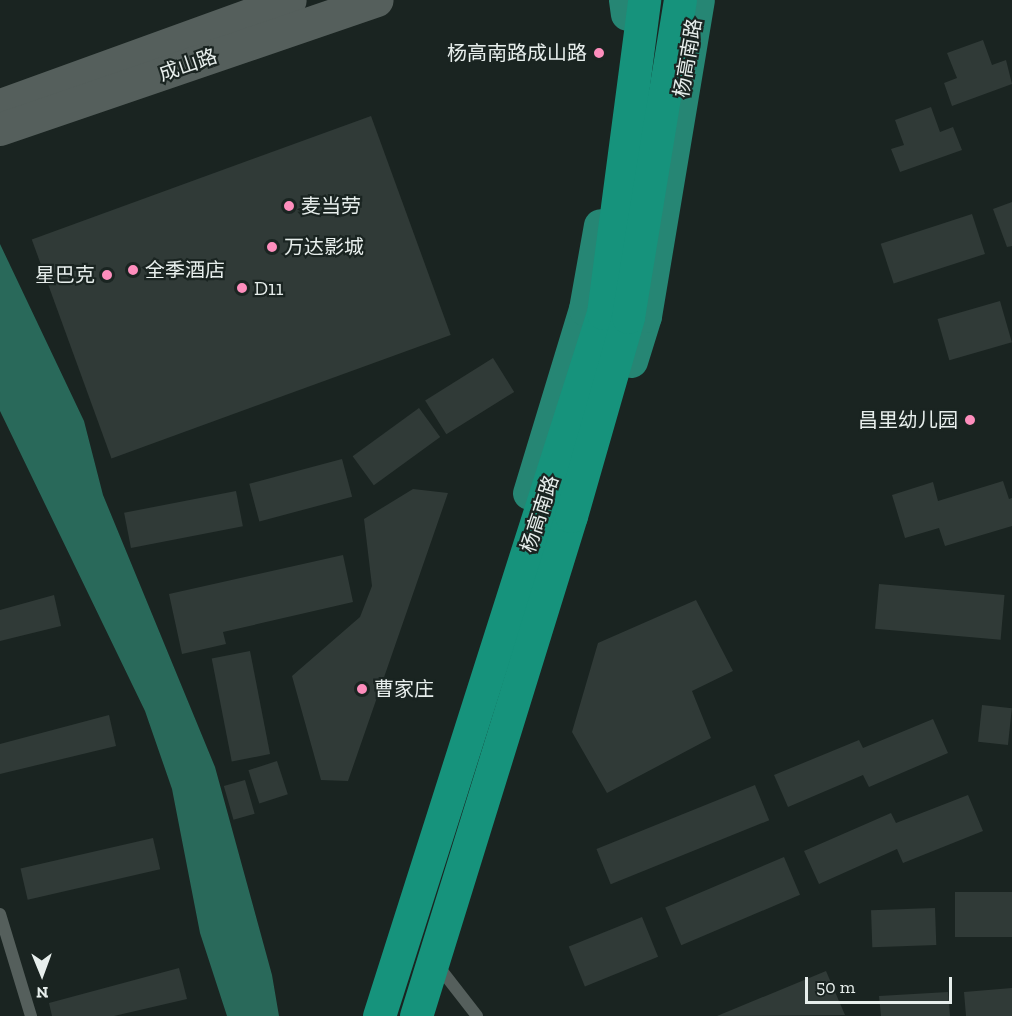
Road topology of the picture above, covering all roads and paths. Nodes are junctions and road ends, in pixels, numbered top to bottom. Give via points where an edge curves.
1 (290, 0) edge
2 (376, 0) edge
3 (680, 0) edge
4 (698, 0) edge
5 (631, 4) edge
6 (0, 105) edge
7 (0, 129) edge
8 (0, 914) edge
9 (442, 971) junction
10 (31, 1016) edge
11 (366, 1016) edge
12 (379, 1016) edge
13 (416, 1016) edge
14 (428, 1016) edge
15 (477, 1016) edge

1 - 6 main road, 成山路
2 - 7 main road, 成山路
3 - 13 highway, 杨高南路 via 628,317 568,528
4 - 9 main road, 杨高南路 via 645,316
5 - 11 main road, 杨高南路 via 626,61 585,309
5 - 12 highway, 杨高南路 via 603,314
8 - 10 lane
9 - 14 main road, 杨高南路
9 - 15 lane

